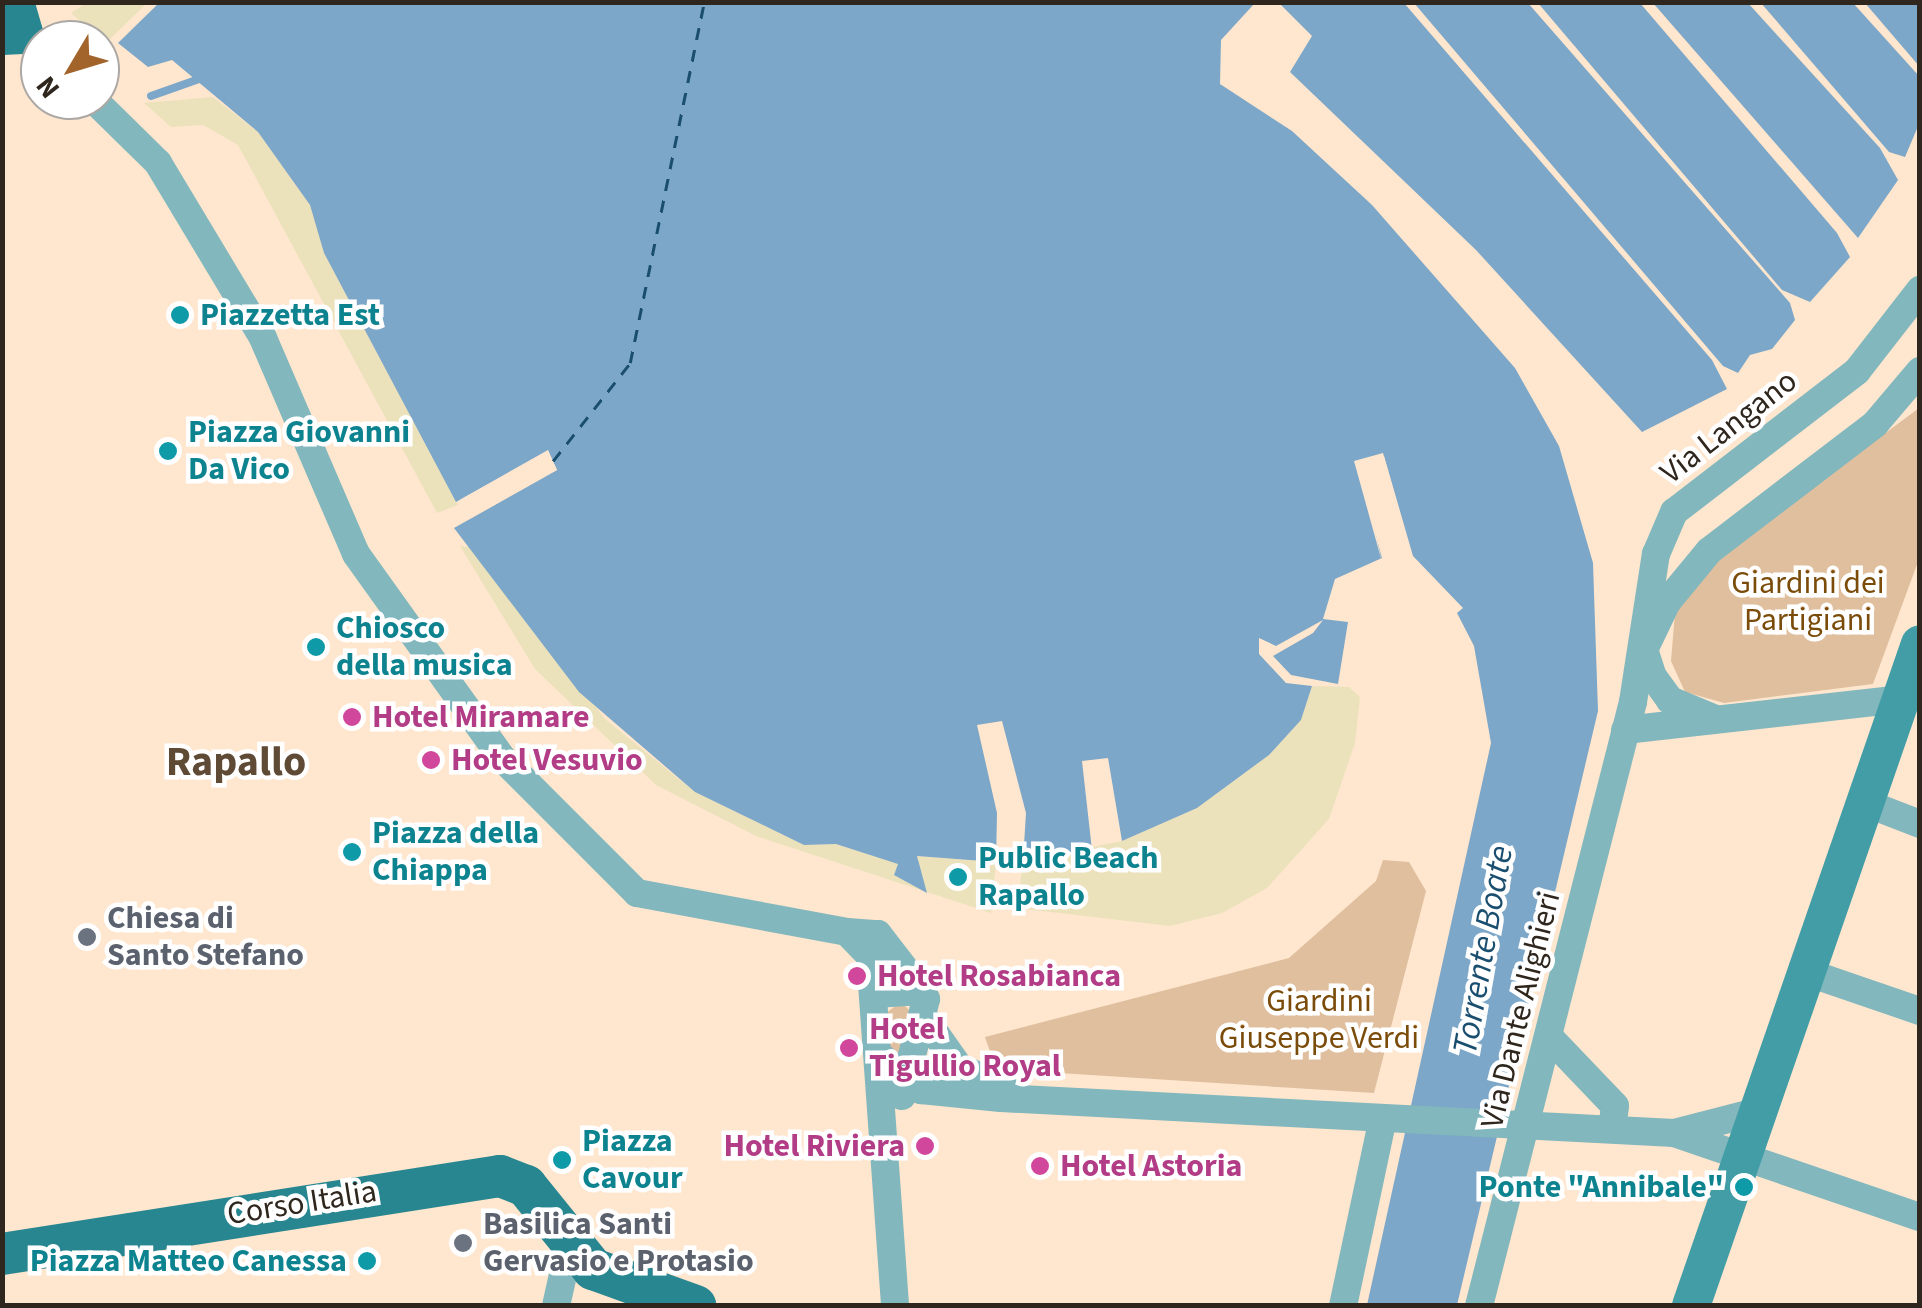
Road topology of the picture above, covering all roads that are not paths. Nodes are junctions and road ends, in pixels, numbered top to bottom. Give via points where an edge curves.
1 (114, 120) edge
2 (1920, 290) edge
3 (1920, 371) edge
4 (1920, 644) edge
5 (1644, 650) junction
6 (1900, 699) junction
7 (1712, 718) junction
8 (1625, 730) junction
9 (1863, 802) junction
10 (1920, 824) edge
11 (847, 932) junction
12 (1803, 971) junction
13 (922, 991) junction
14 (875, 994) junction
15 (1920, 1011) edge
16 (926, 1020) junction
17 (1552, 1040) junction
18 (880, 1055) junction
19 (907, 1083) junction
20 (1031, 1096) junction
21 (1752, 1112) junction
22 (1394, 1118) junction
23 (1519, 1125) junction
24 (1612, 1129) junction
25 (1674, 1133) junction
26 (889, 1140) junction
27 (1736, 1160) junction
28 (1920, 1217) edge
29 (569, 1248) junction
30 (2, 1254) edge
31 (556, 1306) edge
32 (695, 1306) edge
33 (895, 1306) edge
34 (1343, 1306) edge
35 (1480, 1306) edge
36 (1691, 1306) edge

1 - 11 street via 158,163 263,338 356,554 502,758 647,898
2 - 5 street, Via Langano via 1858,371 1674,512 1648,588
3 - 5 street, Via Langano via 1875,424 1709,551 1667,602
4 - 6 main road
5 - 7 street via 1670,700
5 - 8 street, Via Langano
6 - 7 street
6 - 9 main road
7 - 8 street
8 - 17 street, Via Dante Alighieri
9 - 10 street
9 - 12 main road
11 - 13 street via 878,934
11 - 14 street via 870,956
12 - 15 street
12 - 21 main road
13 - 14 street
13 - 16 street
14 - 18 street
16 - 19 street
16 - 20 street via 970,1076
17 - 23 street, Via Dante Alighieri
17 - 24 street via 1615,1106
18 - 19 street
18 - 26 street
19 - 20 street
19 - 26 street
20 - 22 street
21 - 25 street
21 - 27 main road
22 - 23 street
22 - 34 street
23 - 24 street
23 - 35 street, Via Dante Alighieri
24 - 25 street
25 - 27 street
26 - 33 street
27 - 28 street
27 - 36 main road
29 - 30 main road, Corso Italia via 526,1186 491,1176
29 - 31 street
29 - 32 main road via 593,1269

